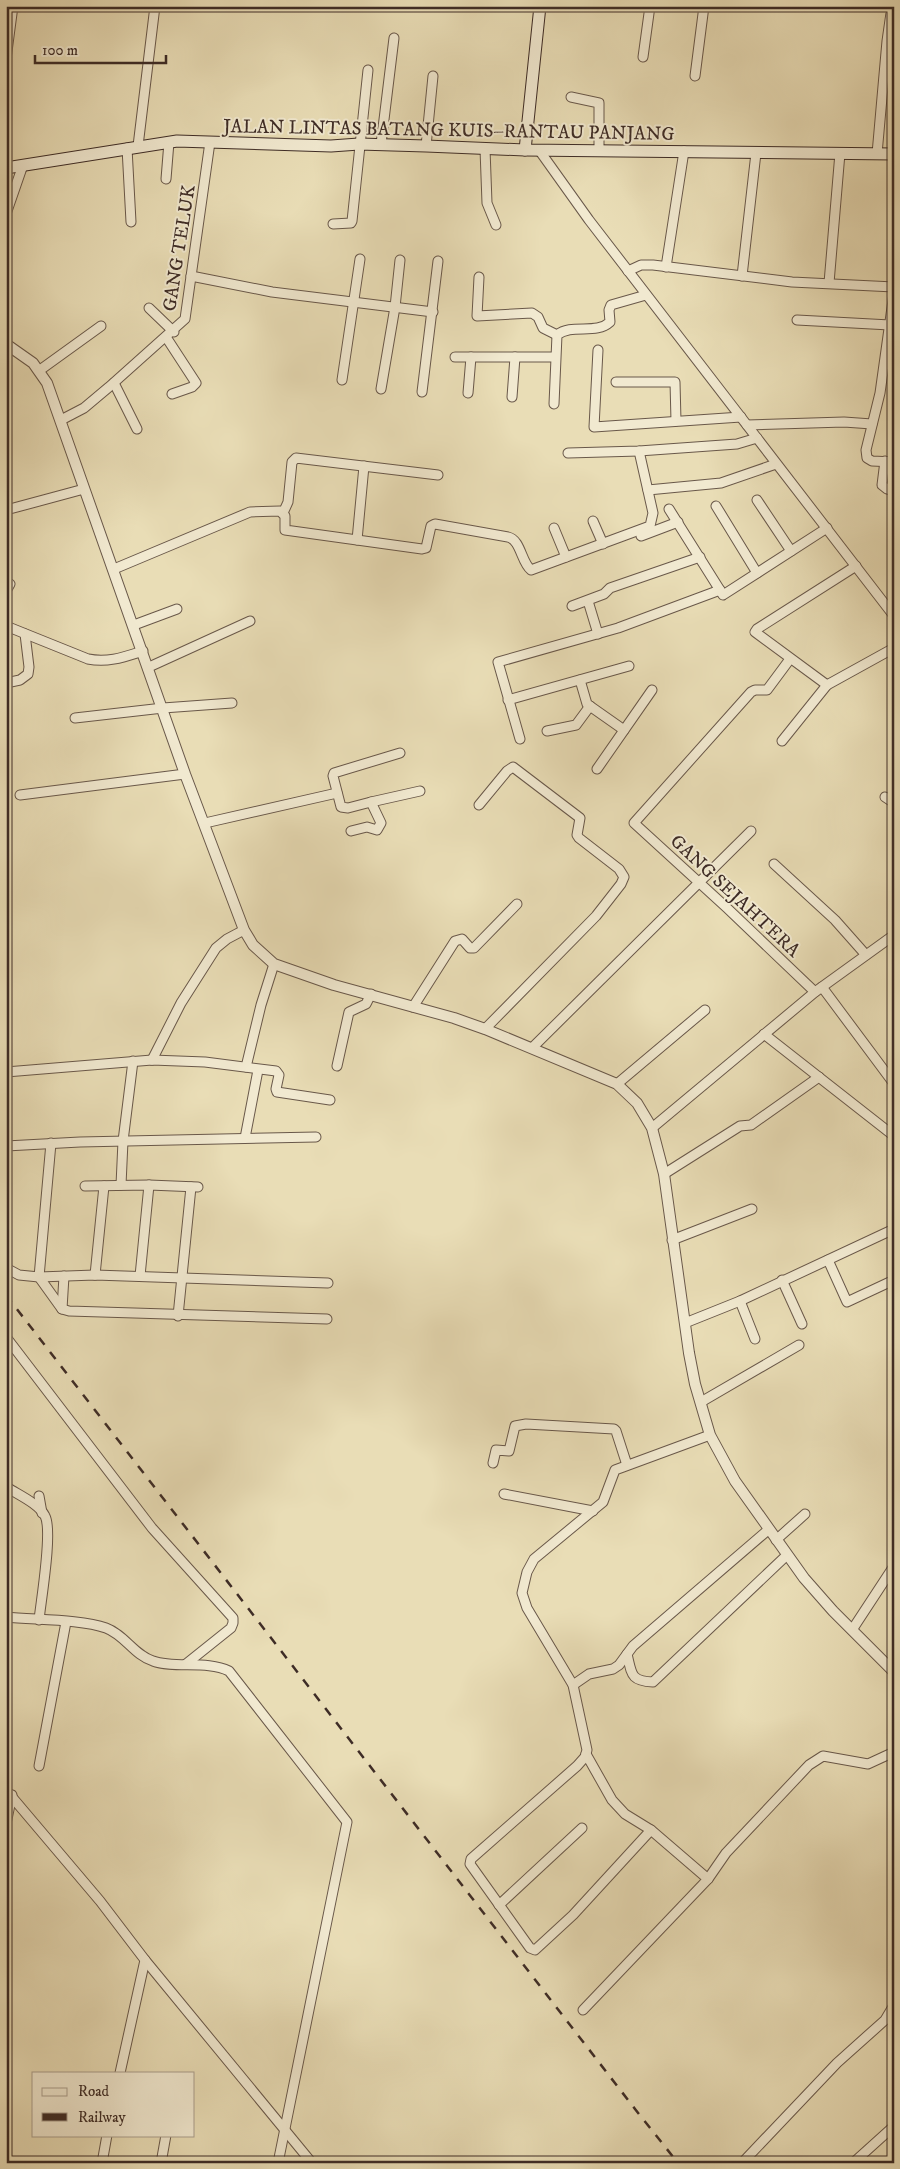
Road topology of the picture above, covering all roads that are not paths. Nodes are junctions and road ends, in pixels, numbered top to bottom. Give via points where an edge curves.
1 (13, 6) edge
2 (155, 6) edge
3 (540, 6) edge
4 (650, 6) edge
5 (704, 6) edge
6 (892, 6) edge
7 (394, 38) dead end
8 (890, 42) edge
9 (643, 57) dead end
10 (6, 59) edge
11 (368, 70) dead end
12 (433, 76) dead end
13 (695, 76) dead end
14 (571, 97) dead end
15 (169, 142) junction
16 (210, 142) junction
17 (359, 144) junction
18 (381, 144) junction
19 (426, 146) junction
20 (132, 147) junction
21 (485, 149) junction
22 (525, 150) junction
23 (539, 150) junction
24 (599, 151) junction
25 (684, 151) junction
26 (756, 153) junction
27 (840, 153) junction
28 (877, 154) junction
29 (894, 154) edge
30 (23, 165) junction
31 (6, 168) edge
32 (166, 178) dead end
33 (6, 214) edge
34 (131, 222) dead end
35 (333, 224) dead end
36 (496, 225) dead end
37 (360, 259) dead end
38 (400, 260) dead end
39 (438, 261) dead end
40 (666, 267) junction
41 (628, 271) junction
42 (192, 276) junction
43 (742, 276) junction
44 (479, 277) dead end
45 (829, 283) junction
46 (894, 287) edge
47 (894, 293) edge
48 (646, 295) junction
49 (354, 302) junction
50 (395, 307) junction
51 (149, 308) dead end
52 (433, 312) junction
53 (797, 320) dead end
54 (890, 325) junction
55 (101, 326) dead end
56 (170, 334) junction
57 (557, 335) junction
58 (6, 344) edge
59 (598, 350) dead end
60 (455, 357) dead end
61 (471, 357) junction
62 (515, 357) junction
63 (555, 357) junction
64 (40, 370) junction
65 (342, 380) dead end
66 (616, 382) dead end
67 (114, 383) junction
68 (381, 389) dead end
69 (422, 392) dead end
70 (468, 393) dead end
71 (172, 394) dead end
72 (512, 397) dead end
73 (554, 404) dead end
74 (741, 417) junction
75 (61, 420) junction
76 (676, 422) junction
77 (872, 424) junction
78 (747, 425) junction
79 (137, 429) dead end
80 (757, 438) junction
81 (639, 451) junction
82 (568, 453) dead end
83 (890, 462) edge
84 (776, 464) junction
85 (364, 466) junction
86 (438, 475) dead end
87 (84, 489) junction
88 (648, 490) junction
89 (894, 491) edge
90 (757, 500) dead end
91 (716, 506) dead end
92 (669, 509) dead end
93 (6, 510) edge
94 (283, 513) junction
95 (593, 521) dead end
96 (678, 522) junction
97 (554, 528) dead end
98 (827, 528) junction
99 (356, 540) junction
100 (603, 544) junction
101 (790, 551) junction
102 (592, 554) dead end
103 (566, 557) junction
104 (700, 557) junction
105 (856, 566) junction
106 (114, 568) junction
107 (757, 573) junction
108 (720, 590) junction
109 (588, 601) junction
110 (572, 606) dead end
111 (177, 610) dead end
112 (894, 616) edge
113 (250, 621) dead end
114 (134, 625) junction
115 (6, 626) edge
116 (25, 634) junction
117 (598, 634) junction
118 (894, 648) edge
119 (143, 651) junction
120 (790, 659) junction
121 (629, 666) dead end
122 (149, 667) junction
123 (580, 680) junction
124 (6, 683) edge
125 (827, 685) junction
126 (652, 690) dead end
127 (508, 700) junction
128 (232, 703) dead end
129 (590, 706) junction
130 (162, 708) junction
131 (75, 718) dead end
132 (624, 730) junction
133 (547, 731) dead end
134 (520, 739) dead end
135 (782, 741) dead end
136 (400, 753) dead end
137 (597, 769) dead end
138 (186, 774) junction
139 (420, 791) dead end
140 (337, 793) junction
141 (20, 795) dead end
142 (885, 797) dead end
143 (371, 802) junction
144 (894, 803) edge
145 (480, 805) dead end
146 (204, 823) junction
147 (350, 831) dead end
148 (751, 831) dead end
149 (774, 864) dead end
150 (698, 881) junction
151 (517, 904) dead end
152 (244, 930) junction
153 (894, 935) edge
154 (866, 955) junction
155 (274, 964) junction
156 (818, 989) junction
157 (371, 994) junction
158 (413, 1007) junction
159 (705, 1010) dead end
160 (485, 1029) junction
161 (764, 1034) junction
162 (532, 1048) junction
163 (152, 1060) junction
164 (133, 1061) junction
165 (337, 1066) dead end
166 (246, 1068) junction
167 (258, 1070) junction
168 (6, 1072) edge
169 (819, 1077) junction
170 (892, 1081) dead end
171 (617, 1084) junction
172 (330, 1100) dead end
173 (652, 1128) junction
174 (894, 1136) edge
175 (316, 1137) dead end
176 (245, 1138) junction
177 (123, 1141) junction
178 (51, 1143) junction
179 (6, 1146) edge
180 (664, 1174) junction
181 (121, 1185) junction
182 (149, 1185) junction
183 (85, 1186) dead end
184 (104, 1186) junction
185 (752, 1209) dead end
186 (894, 1229) edge
187 (672, 1240) junction
188 (828, 1260) junction
189 (6, 1268) edge
190 (95, 1275) junction
191 (64, 1276) junction
192 (140, 1276) junction
193 (39, 1277) junction
194 (183, 1278) junction
195 (782, 1280) junction
196 (894, 1280) edge
197 (328, 1283) dead end
198 (740, 1301) junction
199 (62, 1309) junction
200 (178, 1316) junction
201 (326, 1320) dead end
202 (685, 1323) junction
203 (802, 1324) dead end
204 (6, 1337) edge
205 (755, 1339) dead end
206 (800, 1345) dead end
207 (702, 1402) junction
208 (710, 1435) junction
209 (493, 1463) dead end
210 (627, 1465) junction
211 (8, 1488) dead end
212 (504, 1494) dead end
213 (39, 1496) dead end
214 (593, 1511) junction
215 (805, 1514) dead end
216 (768, 1530) junction
217 (776, 1540) junction
218 (787, 1555) junction
219 (894, 1566) edge
220 (6, 1617) edge
221 (39, 1620) junction
222 (66, 1622) junction
223 (852, 1630) junction
224 (627, 1654) junction
225 (186, 1664) junction
226 (894, 1672) edge
227 (573, 1685) junction
228 (894, 1752) edge
229 (586, 1754) junction
230 (39, 1766) dead end
231 (9, 1792) edge
232 (6, 1824) edge
233 (582, 1828) dead end
234 (651, 1830) junction
235 (708, 1879) junction
236 (499, 1905) junction
237 (145, 1960) junction
238 (894, 2005) edge
239 (583, 2010) dead end
240 (120, 2072) edge
241 (894, 2126) edge
242 (284, 2129) junction
243 (107, 2136) edge
244 (166, 2136) edge
245 (102, 2163) edge
246 (161, 2163) edge
247 (278, 2163) edge
248 (312, 2163) edge
249 (742, 2163) edge
250 (853, 2163) edge

1 - 10 street
2 - 20 street
3 - 22 main road
4 - 9 street
5 - 13 street
6 - 8 street
7 - 18 street
8 - 28 street
11 - 17 street
12 - 19 street
14 - 24 street via 599,103
15 - 16 main road, JALAN LINTAS BATANG KUIS–RANTAU PANJANG
15 - 20 main road, JALAN LINTAS BATANG KUIS–RANTAU PANJANG
15 - 32 street
16 - 17 main road, JALAN LINTAS BATANG KUIS–RANTAU PANJANG
16 - 42 street, GANG TELUK
17 - 18 main road, JALAN LINTAS BATANG KUIS–RANTAU PANJANG
17 - 35 street via 352,221
18 - 19 main road, JALAN LINTAS BATANG KUIS–RANTAU PANJANG
19 - 21 main road, JALAN LINTAS BATANG KUIS–RANTAU PANJANG
20 - 30 main road, JALAN LINTAS BATANG KUIS–RANTAU PANJANG
20 - 34 street
21 - 22 main road, JALAN LINTAS BATANG KUIS–RANTAU PANJANG
21 - 36 street via 487,203
22 - 23 main road, JALAN LINTAS BATANG KUIS–RANTAU PANJANG
23 - 24 main road, JALAN LINTAS BATANG KUIS–RANTAU PANJANG
23 - 41 street
24 - 25 main road, JALAN LINTAS BATANG KUIS–RANTAU PANJANG
25 - 26 main road, JALAN LINTAS BATANG KUIS–RANTAU PANJANG
25 - 40 street
26 - 27 main road, JALAN LINTAS BATANG KUIS–RANTAU PANJANG
26 - 43 street
27 - 28 main road, JALAN LINTAS BATANG KUIS–RANTAU PANJANG
27 - 45 street
28 - 29 main road, JALAN LINTAS BATANG KUIS–RANTAU PANJANG
30 - 31 main road, JALAN LINTAS BATANG KUIS–RANTAU PANJANG
30 - 33 street
37 - 49 street
38 - 50 street
39 - 52 street
40 - 41 street via 641,266
40 - 43 street
41 - 48 street
42 - 49 street via 272,292
42 - 56 street, GANG TELUK via 186,316
43 - 45 street
44 - 57 street via 478,316 532,313 543,328
45 - 46 street
47 - 54 street
48 - 57 street via 611,305 608,310 610,322 602,328 568,330
48 - 74 street
49 - 50 street
49 - 65 street
50 - 52 street
50 - 68 street
51 - 56 street
52 - 69 street
53 - 54 street
54 - 77 street via 880,394
55 - 64 street
56 - 67 street, GANG TELUK
56 - 71 street via 196,383 192,388
57 - 63 street
58 - 64 street
59 - 76 street via 594,426
60 - 61 street
61 - 62 street
61 - 70 street
62 - 63 street
62 - 72 street
63 - 73 street
64 - 75 street
66 - 76 street via 675,382
67 - 75 street, GANG TELUK via 84,408
67 - 79 street
74 - 76 street
74 - 78 street
75 - 87 street
77 - 78 street
77 - 83 street via 866,442 867,458
78 - 80 street
80 - 81 street via 737,444
80 - 84 street
81 - 82 street
81 - 88 street
83 - 89 street via 882,485
84 - 88 street via 721,483
84 - 98 street
85 - 86 street
85 - 94 street via 296,458 292,462 288,502
85 - 99 street
87 - 93 street
87 - 106 street
88 - 100 street via 653,514 650,526
90 - 101 street
91 - 107 street
92 - 96 street
94 - 99 street via 285,530
94 - 106 street via 250,512
95 - 100 street
96 - 102 street
96 - 104 street
97 - 103 street
98 - 101 street
98 - 105 street
99 - 103 street via 426,548 431,526 440,524 512,538 530,570
100 - 103 street
101 - 107 street
104 - 108 street
104 - 109 street via 610,588
105 - 112 street
105 - 120 street via 757,629 756,634
106 - 114 street
107 - 108 street via 723,595
108 - 117 street
109 - 110 street
109 - 117 street
111 - 114 street
113 - 122 street
114 - 119 street
115 - 116 street
116 - 119 street via 100,661
116 - 124 street via 28,674 20,680
117 - 127 street via 498,662
118 - 125 street
119 - 122 street
120 - 125 street
120 - 150 street, GANG SEJAHTERA via 768,690 751,692 634,823
121 - 123 street
122 - 130 street
123 - 127 street
123 - 129 street
125 - 135 street
126 - 132 street
127 - 134 street
128 - 130 street
129 - 132 street
129 - 133 street via 576,725
130 - 131 street
130 - 138 street
132 - 137 street
136 - 140 street via 334,773
138 - 141 street
138 - 146 street
139 - 143 street
140 - 143 street via 342,808
140 - 146 street
142 - 144 street
143 - 147 street via 381,823 380,828
145 - 160 street via 507,771 514,767 580,818 578,838 619,869 624,877 596,916
146 - 152 street
148 - 150 street
149 - 154 street via 835,920
150 - 156 street, GANG SEJAHTERA
150 - 162 street
151 - 158 street via 474,948 462,939 454,941
152 - 155 street via 253,945
152 - 163 street via 216,948 181,1003
153 - 154 street
154 - 156 street
155 - 157 street
155 - 166 street
156 - 161 street
156 - 170 street, GANG SEJAHTERA
157 - 158 street
157 - 165 street via 366,1004 349,1012
158 - 160 street
159 - 171 street
160 - 162 street
161 - 169 street
161 - 173 street
162 - 171 street
163 - 164 street
163 - 166 street
164 - 168 street
164 - 177 street
166 - 167 street
167 - 172 street via 278,1072 276,1089 279,1093
167 - 176 street
169 - 174 street
169 - 180 street via 751,1125 740,1126
171 - 173 street via 637,1103
173 - 180 street
175 - 176 street
176 - 177 street
177 - 178 street
177 - 181 street
178 - 179 street
178 - 193 street
180 - 187 street
181 - 182 street
181 - 184 street
182 - 192 street
182 - 194 street via 194,1187
183 - 184 street
184 - 190 street
185 - 187 street
186 - 188 street
187 - 202 street
188 - 195 street
188 - 196 street via 847,1302
189 - 193 street via 19,1275
190 - 191 street
190 - 192 street
191 - 193 street
191 - 199 street
192 - 194 street
193 - 199 street
194 - 197 street
194 - 200 street
195 - 198 street
195 - 203 street
198 - 202 street
198 - 205 street
199 - 200 street
200 - 201 street
202 - 207 street via 695,1384
204 - 225 street via 152,1528 232,1617 234,1623 231,1628
206 - 207 street
207 - 208 street
208 - 210 street
208 - 216 street via 735,1481
209 - 210 street via 496,1450 509,1450 515,1426 526,1424 614,1429
210 - 214 street via 613,1472 603,1502
211 - 221 street via 46,1516 48,1535
212 - 214 street
213 - 221 street via 45,1543
214 - 227 street via 534,1559 522,1593 527,1608
215 - 217 street
216 - 217 street
216 - 224 street
217 - 218 street
218 - 223 street
218 - 224 street via 653,1682 640,1682 633,1676
219 - 223 street
220 - 221 street
221 - 222 street
222 - 225 street via 106,1628 120,1636 142,1657 155,1662
222 - 230 street
223 - 226 street
224 - 227 street via 619,1665 589,1674
225 - 242 street via 229,1671 347,1822
227 - 229 street
228 - 235 street via 868,1764 823,1756 815,1760 726,1852
229 - 234 street via 612,1800 625,1814
229 - 236 street via 577,1766 471,1859 470,1867
231 - 232 street
231 - 237 street
233 - 236 street
234 - 235 street
234 - 236 street via 537,1949 530,1948
235 - 239 street
237 - 240 street
237 - 242 street
238 - 249 street via 885,2020 838,2063
241 - 250 street
242 - 247 street
242 - 248 street
243 - 245 street
244 - 246 street

